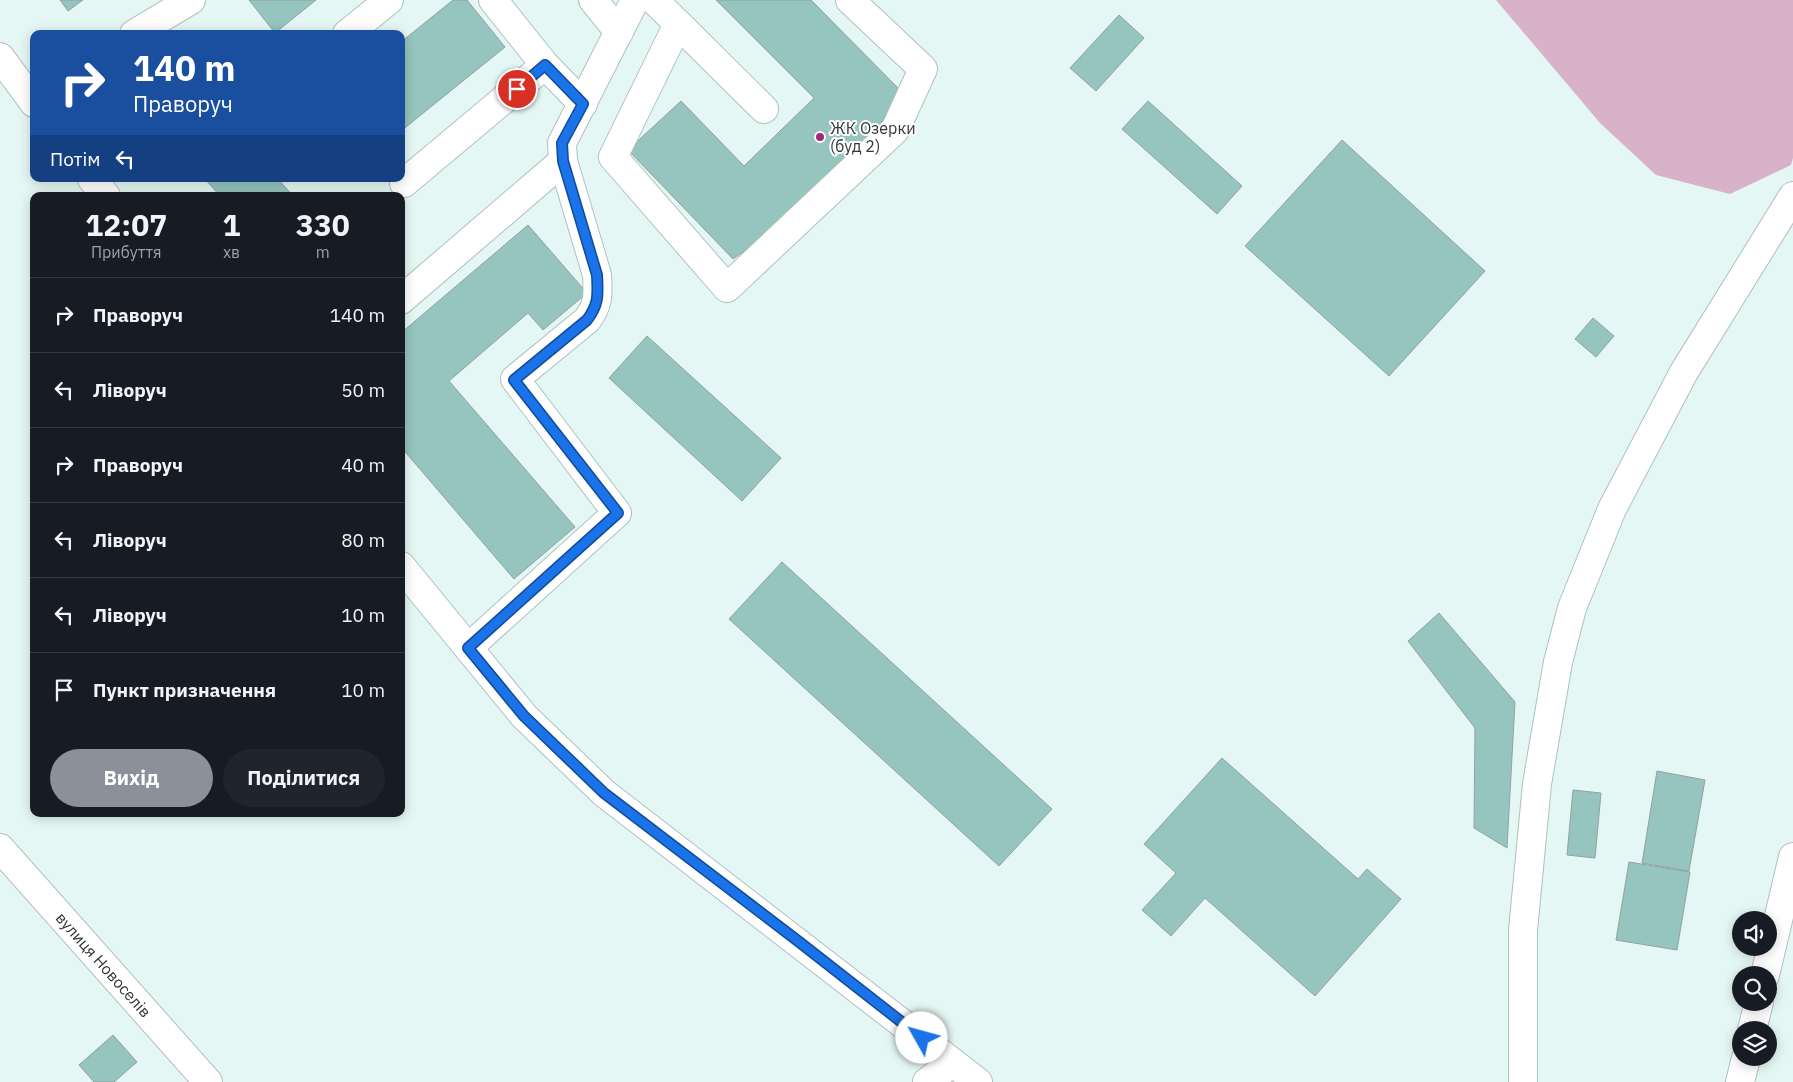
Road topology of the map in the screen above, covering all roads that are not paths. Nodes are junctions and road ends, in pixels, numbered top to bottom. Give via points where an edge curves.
1 (191, 0) edge
2 (389, 0) edge
3 (492, 0) edge
4 (594, 0) edge
5 (635, 0) edge
6 (654, 0) edge
7 (850, 0) edge
8 (678, 24) junction
9 (141, 30) edge
10 (352, 30) edge
11 (619, 32) junction
12 (0, 57) edge
13 (545, 65) junction
14 (30, 98) edge
15 (583, 104) junction
16 (764, 108) dead end
17 (563, 161) junction
18 (94, 182) edge
19 (404, 183) dead end
20 (103, 192) edge
21 (1793, 196) edge
22 (405, 297) edge
23 (405, 571) edge
24 (468, 648) junction
25 (0, 848) edge
26 (1793, 857) edge
27 (1767, 966) edge
28 (952, 1063) junction
29 (1744, 1066) edge
30 (208, 1082) edge
31 (927, 1082) edge
32 (978, 1082) edge
33 (1523, 1082) edge
34 (1740, 1082) edge

1 - 9 street
2 - 10 street
3 - 13 street
4 - 11 street
5 - 11 street
6 - 8 street
7 - 8 street via 923,69 895,130 727,288 612,157
8 - 16 street
11 - 15 street
12 - 14 street
13 - 15 street
13 - 19 street
15 - 17 street via 562,143
17 - 22 street
17 - 24 street via 597,275 595,310 514,380 618,513
18 - 20 street
21 - 33 street via 1680,381 1612,509 1572,608 1558,662 1537,784 1523,930
23 - 24 street
24 - 28 street via 524,716 604,793
25 - 30 street, вулиця Новоселів
26 - 27 street
28 - 31 street
28 - 32 street
29 - 34 street

